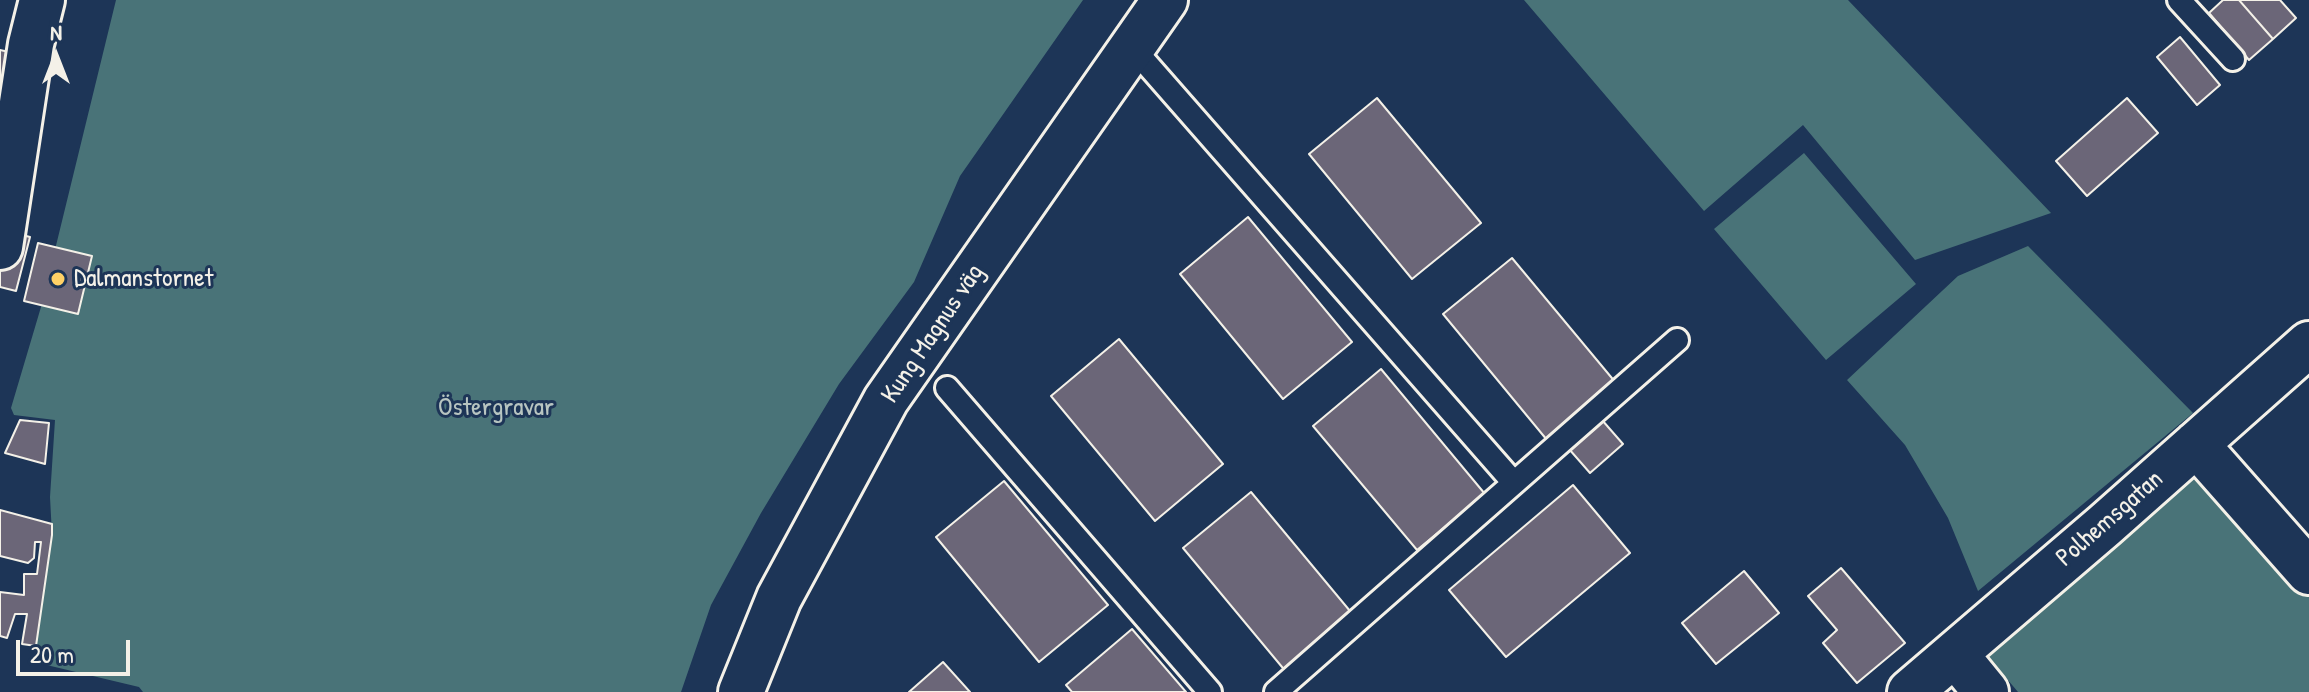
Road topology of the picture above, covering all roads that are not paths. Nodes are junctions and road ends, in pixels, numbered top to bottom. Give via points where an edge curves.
1 (42, 0) edge
2 (1165, 0) edge
3 (2179, 0) edge
4 (16, 41) edge
5 (1132, 47) junction
6 (2233, 59) dead end
7 (0, 247) edge
8 (1677, 340) dead end
9 (2309, 344) edge
10 (947, 388) dead end
11 (2196, 444) junction
12 (1514, 483) junction
13 (2309, 572) edge
14 (1955, 654) junction
15 (741, 692) edge
16 (1210, 692) edge
17 (1276, 692) edge
18 (1910, 692) edge
19 (1986, 692) edge

1 - 4 street
2 - 5 street, Kung Magnus väg
3 - 6 lane
4 - 7 street
5 - 12 lane
5 - 15 street, Kung Magnus väg via 886,400 779,598
8 - 12 lane
9 - 11 street, Polhemsgatan
10 - 16 lane
11 - 13 street
11 - 14 street, Polhemsgatan
12 - 17 lane
14 - 18 street, Polhemsgatan
14 - 19 street

